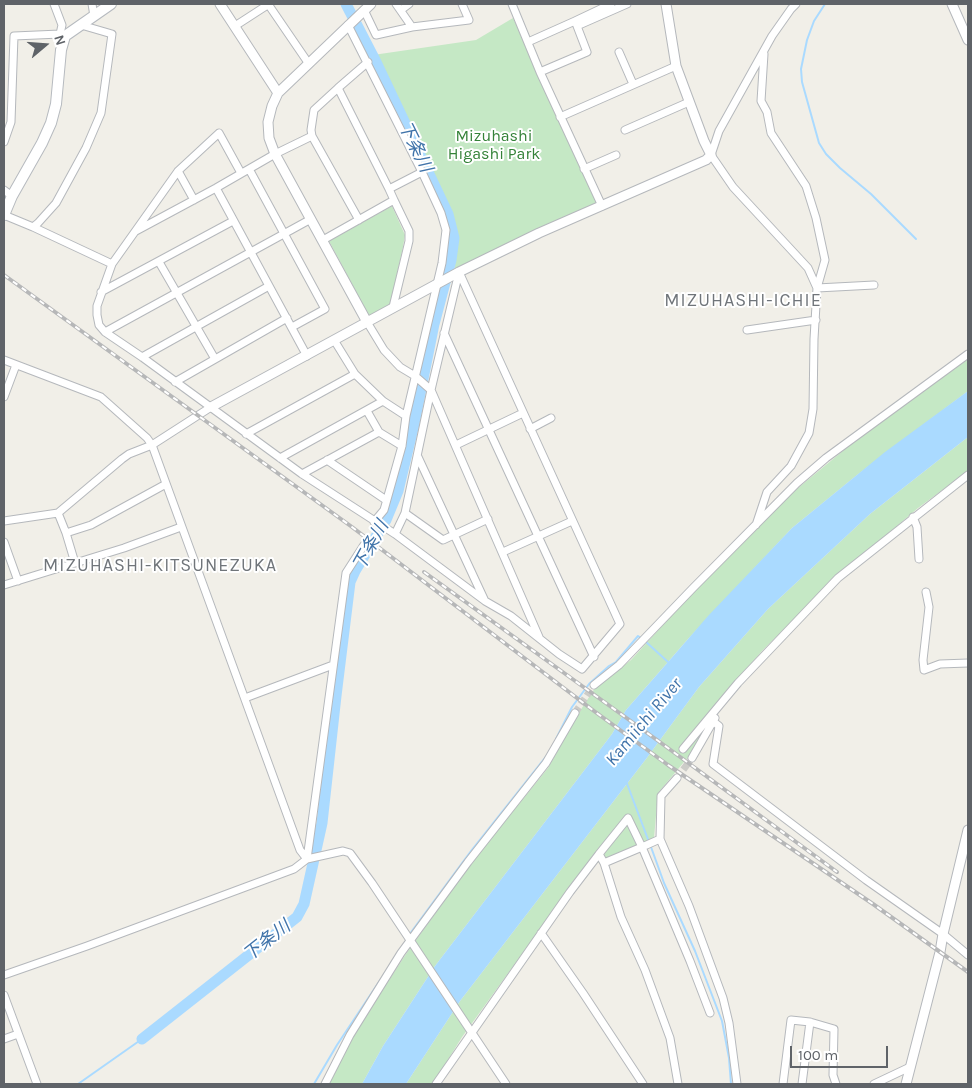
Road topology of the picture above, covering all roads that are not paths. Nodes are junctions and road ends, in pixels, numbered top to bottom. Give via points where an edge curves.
1 (54, 4) edge
2 (92, 4) edge
3 (111, 4) edge
4 (220, 4) edge
5 (269, 4) edge
6 (396, 4) edge
7 (409, 4) edge
8 (462, 4) edge
9 (514, 4) edge
10 (611, 4) edge
11 (627, 4) edge
12 (666, 4) edge
13 (952, 4) edge
14 (792, 5) edge
15 (365, 9) edge
16 (401, 10) junction
17 (94, 16) junction
18 (351, 22) junction
19 (576, 24) junction
20 (81, 25) junction
21 (235, 26) junction
22 (412, 27) junction
23 (63, 35) junction
24 (968, 40) edge
25 (528, 42) junction
26 (764, 51) junction
27 (619, 52) dead end
28 (368, 62) junction
29 (309, 64) junction
30 (676, 66) junction
31 (540, 72) junction
32 (633, 84) junction
33 (338, 88) junction
34 (278, 93) junction
35 (689, 102) junction
36 (560, 117) junction
37 (626, 130) dead end
38 (312, 136) junction
39 (4, 142) edge
40 (275, 154) junction
41 (616, 155) dead end
42 (711, 155) junction
43 (249, 169) junction
44 (584, 169) junction
45 (178, 171) junction
46 (422, 172) junction
47 (241, 173) junction
48 (216, 188) junction
49 (389, 189) junction
50 (8, 193) edge
51 (194, 200) junction
52 (394, 200) junction
53 (602, 206) junction
54 (4, 215) edge
55 (311, 220) junction
56 (359, 220) junction
57 (233, 221) junction
58 (33, 226) junction
59 (133, 232) junction
60 (284, 234) junction
61 (323, 240) junction
62 (251, 253) junction
63 (159, 262) junction
64 (112, 264) junction
65 (456, 274) junction
66 (438, 283) junction
67 (874, 285) dead end
68 (269, 286) junction
69 (817, 288) junction
70 (101, 292) junction
71 (177, 293) junction
72 (393, 307) junction
73 (287, 318) junction
74 (816, 320) junction
75 (368, 322) junction
76 (196, 326) junction
77 (292, 327) junction
78 (747, 330) dead end
79 (105, 332) junction
80 (444, 333) junction
81 (334, 340) junction
82 (968, 354) edge
83 (307, 356) junction
84 (142, 357) junction
85 (215, 359) junction
86 (4, 360) edge
87 (16, 365) junction
88 (355, 374) junction
89 (417, 378) junction
90 (175, 382) junction
91 (429, 388) junction
92 (4, 397) edge
93 (382, 401) junction
94 (211, 407) junction
95 (367, 411) junction
96 (523, 413) junction
97 (406, 416) junction
98 (551, 418) dead end
99 (489, 429) junction
100 (530, 429) junction
101 (379, 432) junction
102 (246, 434) junction
103 (152, 445) junction
104 (456, 445) junction
105 (402, 446) junction
106 (418, 456) junction
107 (280, 458) junction
108 (327, 460) junction
109 (302, 474) junction
110 (968, 475) edge
111 (166, 484) junction
112 (386, 500) junction
113 (58, 513) junction
114 (405, 514) junction
115 (913, 517) junction
116 (488, 519) junction
117 (4, 521) edge
118 (572, 521) junction
119 (376, 523) junction
120 (756, 525) junction
121 (182, 526) junction
122 (66, 533) junction
123 (393, 533) junction
124 (454, 535) junction
125 (539, 536) junction
126 (4, 542) edge
127 (364, 545) dead end
128 (503, 552) junction
129 (919, 559) dead end
130 (75, 563) junction
131 (18, 580) junction
132 (4, 585) edge
133 (926, 592) dead end
134 (485, 601) junction
135 (539, 638) junction
136 (594, 657) junction
137 (968, 663) edge
138 (333, 665) junction
139 (594, 685) tunnel mouth
140 (245, 698) junction
141 (719, 706) junction
142 (575, 713) tunnel mouth
143 (714, 722) junction
144 (683, 749) dead end
145 (692, 758) tunnel mouth
146 (677, 778) tunnel mouth
147 (968, 830) edge
148 (660, 839) junction
149 (642, 847) junction
150 (966, 851) edge
151 (599, 854) junction
152 (307, 859) junction
153 (604, 863) junction
154 (541, 933) junction
155 (943, 934) junction
156 (411, 941) junction
157 (968, 954) edge
158 (4, 975) edge
159 (4, 995) edge
160 (710, 1013) dead end
161 (810, 1022) junction
162 (470, 1030) junction
163 (18, 1034) junction
164 (4, 1039) edge
165 (910, 1067) junction
166 (37, 1084) edge
167 (325, 1084) edge
168 (436, 1084) edge
169 (506, 1084) edge
170 (643, 1084) edge
171 (678, 1084) edge
172 (737, 1084) edge
173 (783, 1084) edge
174 (802, 1084) edge
175 (836, 1084) edge
176 (874, 1084) edge
177 (906, 1084) edge

1 - 23 street
2 - 17 street
3 - 17 main road
4 - 21 street
5 - 21 street
5 - 29 street
6 - 16 street
7 - 16 street
8 - 22 street via 469,20
9 - 25 street
10 - 19 street
11 - 19 street
12 - 30 street
13 - 24 street
14 - 26 street
15 - 18 street
15 - 22 street via 376,35
16 - 22 street
17 - 20 main road
18 - 28 street
18 - 29 street
19 - 25 street
19 - 31 street via 588,52
20 - 23 main road
20 - 58 street via 112,34 101,113 56,202
21 - 34 street
23 - 39 street via 14,36 11,122
23 - 50 main road via 51,124
25 - 31 street
26 - 42 street via 719,131
26 - 69 street via 761,101 771,133 806,186 816,218 825,260
27 - 32 street
28 - 33 street
28 - 46 street
29 - 34 street
30 - 32 street
30 - 35 street
31 - 36 street
32 - 36 street
33 - 38 street via 314,110
33 - 49 street
34 - 40 street via 268,122
35 - 37 street
35 - 42 street
36 - 44 street
38 - 40 street
38 - 56 street
40 - 43 street
40 - 55 street
41 - 44 street
42 - 53 street
42 - 69 street via 733,187 808,268
43 - 47 street
43 - 60 street
44 - 53 street
45 - 47 street via 219,133
45 - 51 street
45 - 59 street
46 - 49 street
46 - 66 street via 446,230
47 - 48 street
48 - 51 street
48 - 57 street
49 - 52 street
50 - 54 main road
51 - 59 street
52 - 56 street
52 - 72 street via 409,231 409,242
53 - 65 street
54 - 58 street
55 - 60 street
55 - 61 street
56 - 61 street
57 - 62 street
57 - 63 street
58 - 64 street
59 - 64 street
60 - 62 street
60 - 77 street via 325,309
61 - 75 street
62 - 68 street
62 - 71 street
63 - 70 street
63 - 71 street
64 - 70 street
65 - 66 street
65 - 80 street
65 - 96 street
66 - 72 street
66 - 89 street
67 - 69 street
68 - 73 street
68 - 76 street
69 - 74 street
70 - 79 street via 97,315
71 - 76 street
71 - 79 street
72 - 75 street
73 - 77 street
73 - 85 street
74 - 78 street
74 - 120 street via 813,409 809,433 791,466 767,492
75 - 81 street
75 - 89 street via 384,350
76 - 84 street
76 - 85 street
77 - 83 street
79 - 84 street
80 - 91 street
80 - 99 street
81 - 83 street
81 - 88 street
82 - 120 street via 826,458
83 - 94 street
84 - 90 street
85 - 90 street
86 - 87 street
87 - 92 street
87 - 103 street via 101,397
88 - 93 street
88 - 102 street
89 - 91 street
89 - 97 street
90 - 94 street
91 - 104 street
91 - 106 street
93 - 95 street
93 - 97 street
94 - 102 street
94 - 103 street
95 - 101 street
95 - 107 street
96 - 99 street
96 - 100 street
97 - 105 street
98 - 100 street
99 - 104 street
99 - 125 street
100 - 118 street
101 - 105 street
101 - 108 street
102 - 107 street
103 - 111 street
103 - 113 street via 122,459
104 - 116 street
105 - 112 street
106 - 114 street
106 - 124 street
107 - 109 street
108 - 109 street
108 - 112 street
109 - 119 street
110 - 115 street
111 - 121 street
111 - 122 street via 91,525
112 - 119 street
113 - 117 street
113 - 122 street
114 - 123 street
114 - 124 street via 444,540
115 - 129 street via 917,527
115 - 141 street via 838,578
116 - 124 street
116 - 128 street
118 - 125 street
118 - 136 street via 620,624
119 - 123 street
120 - 139 street via 619,665
121 - 130 street
121 - 140 street
122 - 130 street
123 - 134 street
124 - 134 street
125 - 128 street
125 - 136 street
126 - 131 street
127 - 138 street via 346,573
128 - 135 street
130 - 131 street
131 - 132 street
133 - 137 street via 929,606 922,660 924,670 940,664
134 - 135 street
135 - 136 street via 582,669
138 - 140 street
138 - 152 street
140 - 152 street via 300,850
141 - 143 street
141 - 144 street
142 - 156 street via 546,763
143 - 145 street
143 - 155 street via 718,726 713,764
146 - 148 street via 661,796
147 - 150 street
148 - 149 street
148 - 172 street via 723,998
149 - 151 street via 628,818
149 - 153 street
149 - 160 street
150 - 155 street
151 - 153 street
151 - 154 street
152 - 156 street via 350,852
152 - 158 street via 294,869
153 - 171 street via 621,917 670,1038
154 - 162 street
154 - 170 street
155 - 157 street
155 - 165 street
156 - 162 street
156 - 167 street via 350,1035
159 - 163 street
161 - 173 street via 791,1020
161 - 174 street
161 - 175 street via 834,1029 833,1075
162 - 168 street
162 - 169 street
163 - 164 street
163 - 166 street
165 - 176 street
165 - 177 street

